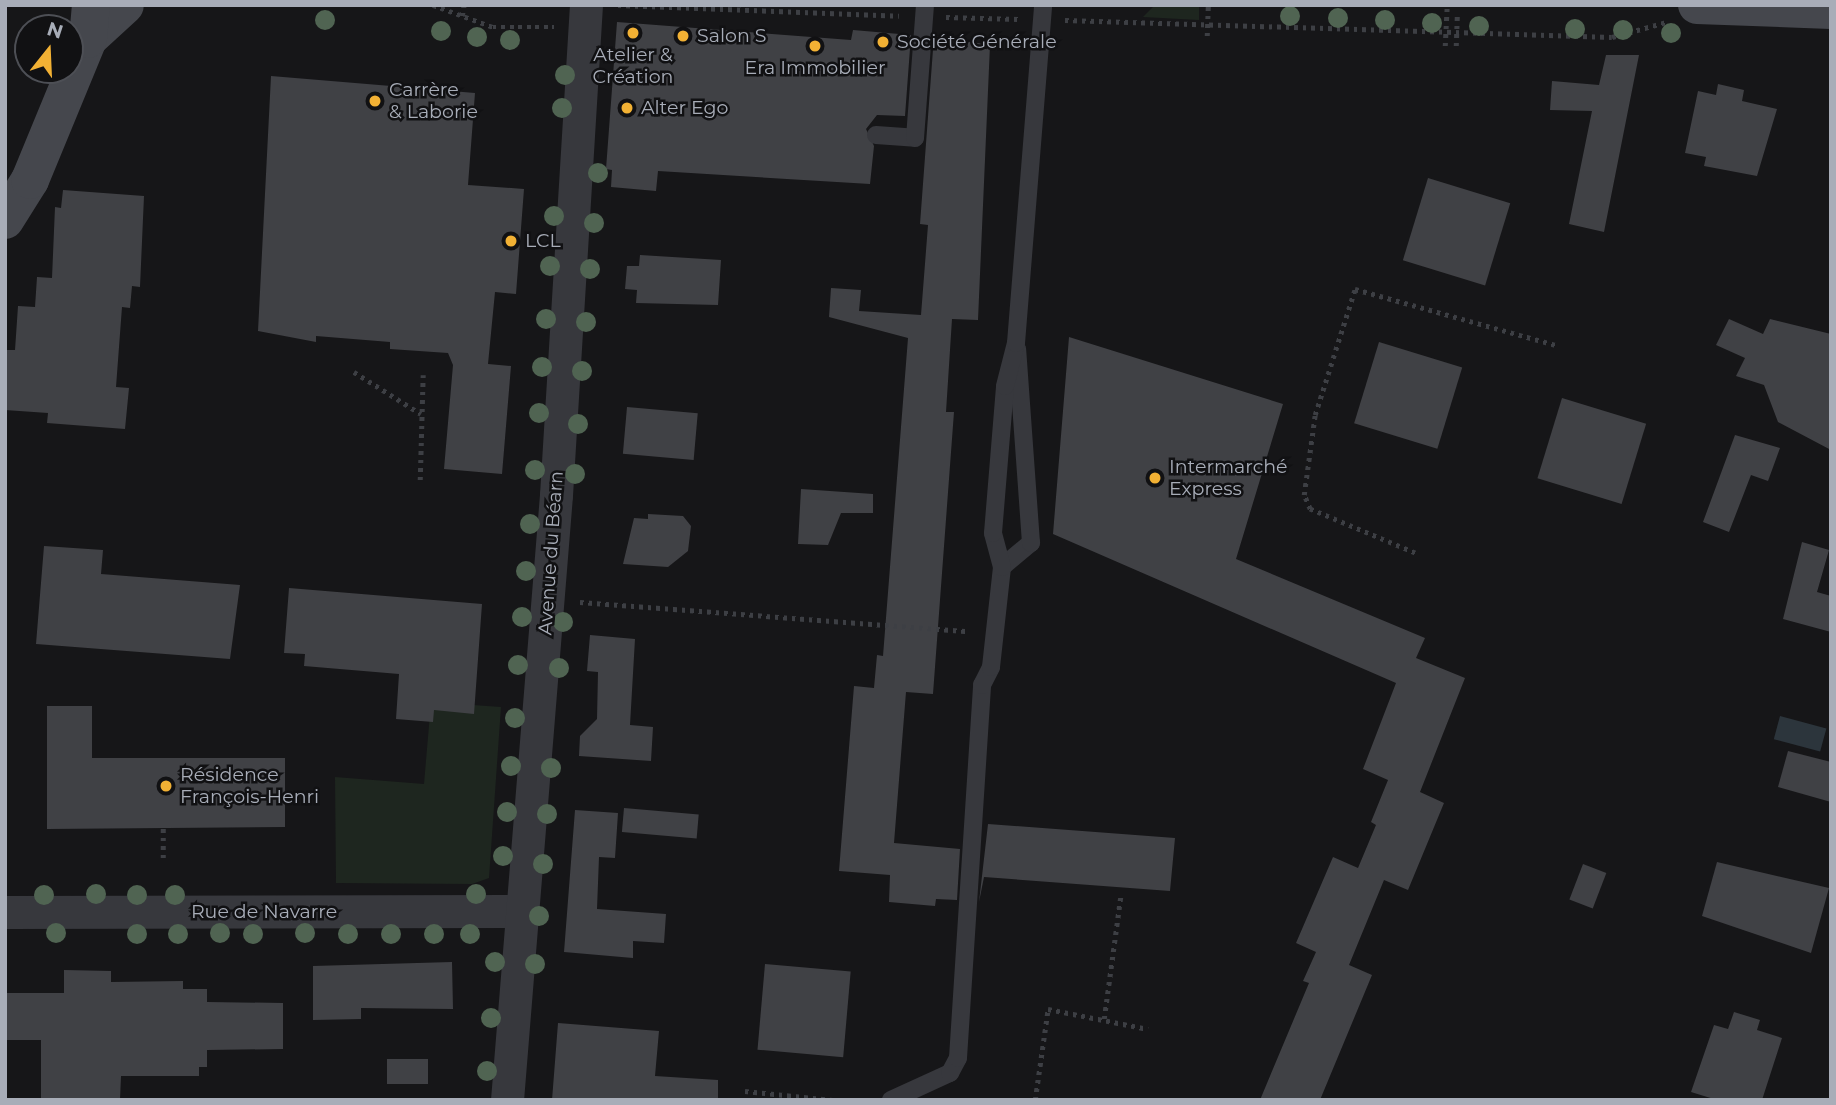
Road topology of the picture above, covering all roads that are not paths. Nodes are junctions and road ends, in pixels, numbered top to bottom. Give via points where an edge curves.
1 (125, 5) edge
2 (1831, 10) edge
3 (925, 11) edge
4 (1042, 12) edge
5 (1687, 12) edge
6 (576, 17) edge
7 (90, 22) edge
8 (876, 135) dead end
9 (5, 220) edge
10 (1016, 343) junction
11 (1001, 575) junction
12 (522, 911) junction
13 (5, 912) edge
14 (508, 1100) edge
15 (891, 1100) edge

1 - 7 main road
2 - 5 main road
3 - 8 lane via 915,138
4 - 10 lane
6 - 12 street, Avenue du Béarn via 547,601
7 - 9 main road via 30,180
10 - 11 lane via 1005,386 993,533
10 - 11 lane via 1031,543
11 - 15 lane via 991,667 982,684 958,1058 950,1073
12 - 13 street, Rue de Navarre
12 - 14 street, Avenue du Béarn

